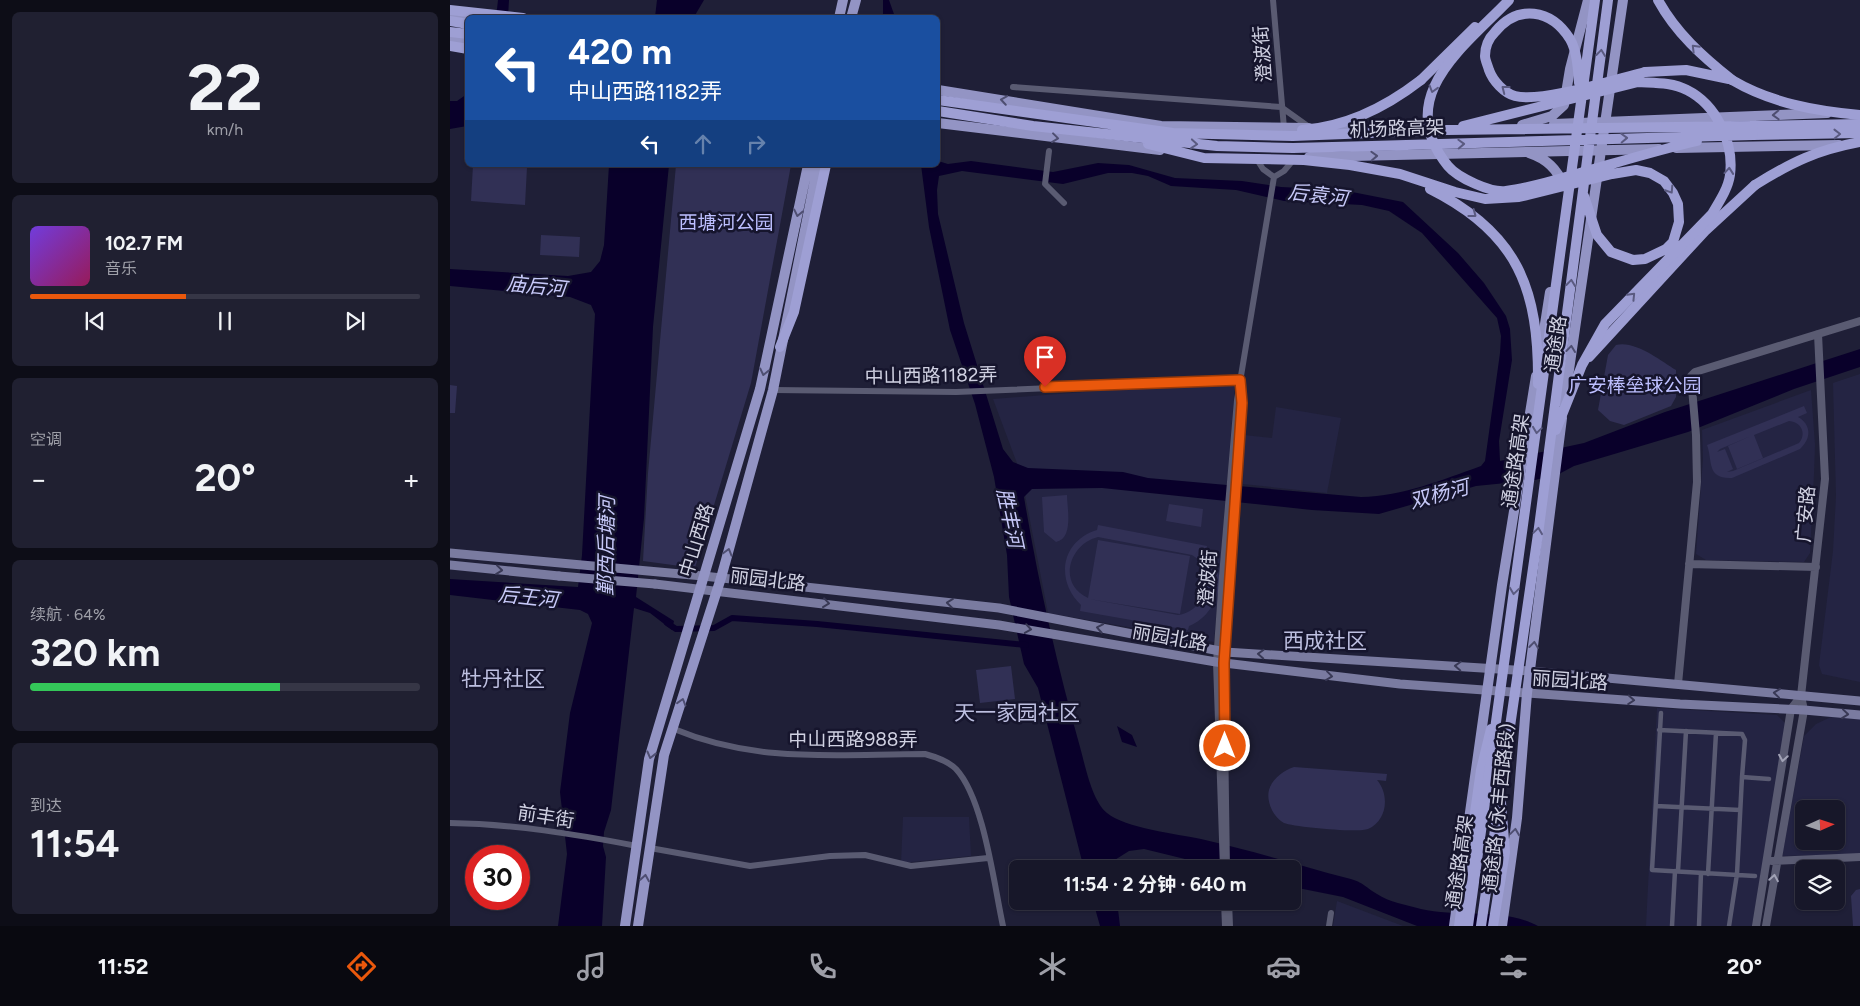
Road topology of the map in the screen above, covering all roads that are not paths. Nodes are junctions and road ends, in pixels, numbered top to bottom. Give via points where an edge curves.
1 (843, 0) edge
2 (856, 0) edge
3 (1273, 0) edge
4 (1502, 0) edge
5 (1510, 0) edge
6 (1591, 0) edge
7 (1608, 0) edge
8 (1622, 0) edge
9 (1658, 0) edge
10 (450, 10) edge
11 (450, 14) edge
12 (491, 15) edge
13 (840, 15) edge
14 (852, 15) edge
15 (465, 17) edge
16 (450, 21) edge
17 (465, 24) edge
18 (450, 32) edge
19 (465, 34) edge
20 (450, 39) edge
21 (465, 42) edge
22 (450, 46) edge
23 (465, 48) edge
24 (1732, 80) junction
25 (1013, 87) dead end
26 (940, 90) edge
27 (940, 100) edge
28 (1281, 107) junction
29 (940, 111) edge
30 (1580, 112) junction
31 (1860, 114) edge
32 (1607, 122) junction
33 (940, 123) edge
34 (1574, 123) junction
35 (1860, 124) edge
36 (1522, 125) junction
37 (1284, 128) junction
38 (1311, 128) junction
39 (1447, 130) junction
40 (1860, 133) edge
41 (1240, 135) junction
42 (1115, 136) junction
43 (1713, 136) junction
44 (1860, 143) edge
45 (1049, 150) dead end
46 (1571, 150) junction
47 (1602, 150) junction
48 (1526, 152) junction
49 (1255, 157) junction
50 (1295, 158) junction
51 (808, 167) edge
52 (818, 167) edge
53 (826, 167) edge
54 (1400, 174) junction
55 (1274, 177) junction
56 (1564, 188) junction
57 (1583, 190) junction
58 (1064, 203) dead end
59 (1860, 321) edge
60 (1818, 334) junction
61 (780, 347) junction
62 (1582, 365) junction
63 (1240, 380) junction
64 (773, 390) junction
65 (1541, 403) junction
66 (1554, 447) junction
67 (450, 553) edge
68 (1689, 564) junction
69 (450, 565) edge
70 (1816, 567) junction
71 (703, 576) junction
72 (721, 578) junction
73 (700, 588) junction
74 (718, 590) junction
75 (1221, 651) junction
76 (1220, 663) junction
77 (1490, 668) junction
78 (1530, 670) junction
79 (1678, 684) junction
80 (1487, 690) junction
81 (1527, 693) junction
82 (1801, 696) junction
83 (1860, 701) edge
84 (1498, 703) junction
85 (1792, 709) junction
86 (1804, 710) junction
87 (1661, 713) dead end
88 (1860, 715) edge
89 (674, 728) junction
90 (1659, 730) junction
91 (1686, 731) junction
92 (1716, 733) junction
93 (1742, 777) junction
94 (1769, 779) dead end
95 (1501, 793) junction
96 (1656, 806) junction
97 (1682, 807) junction
98 (1711, 809) junction
99 (1740, 810) junction
100 (450, 823) edge
101 (1224, 842) junction
102 (637, 846) junction
103 (650, 848) junction
104 (1860, 857) edge
105 (988, 858) junction
106 (1223, 860) edge
107 (1226, 860) edge
108 (1767, 860) junction
109 (1777, 861) junction
110 (1676, 871) junction
111 (1701, 873) junction
112 (1708, 874) junction
113 (1737, 874) junction
114 (1755, 876) dead end
115 (1224, 910) edge
116 (1229, 910) edge
117 (1331, 913) dead end
118 (625, 926) edge
119 (638, 926) edge
120 (1003, 926) edge
121 (1225, 926) edge
122 (1230, 926) edge
123 (1329, 926) edge
124 (1454, 926) edge
125 (1458, 926) edge
126 (1468, 926) edge
127 (1481, 926) edge
128 (1493, 926) edge
129 (1502, 926) edge
130 (1672, 926) edge
131 (1699, 926) edge
132 (1729, 926) edge
133 (1756, 926) edge
134 (1766, 926) edge

1 - 13 main road
2 - 14 main road
3 - 28 street, 澄波街
4 - 41 highway, bridge via 1421,80 1392,102 1338,124 1307,130
5 -> 43 highway, bridge via 1451,59 1436,80 1427,108 1428,121 1437,151 1452,171 1476,184 1504,191
6 - 30 highway, 通途路高架, bridge
6 - 34 main road, 通途路
6 - 36 main road via 1570,69 1564,105 1552,116
57 -> 7 highway, 通途路高架, bridge
8 - 32 main road, 通途路
24 -> 9 highway via 1690,43 1668,18
10 - 12 highway
11 - 15 main road
16 - 17 highway
18 - 19 highway
20 - 21 main road
22 - 23 highway
24 -> 30 highway, bridge via 1686,70 1646,72 1604,81 1596,84 1587,86 1578,88 1551,95 1514,96 1491,76 1485,56 1489,38 1500,26 1520,13 1543,15 1557,23 1571,40 1578,67 1579,85 1579,94 1579,103
24 - 31 highway, bridge via 1783,102 1825,112
25 - 28 street
37 -> 26 main road via 1161,126
27 - 41 highway, 机场路高架, bridge via 1173,133
28 - 37 street, 澄波街
28 - 38 street
29 - 42 highway, 机场路高架, bridge
30 - 65 highway, 通途路高架, bridge
31 -> 32 main road
32 - 34 main road
32 - 47 main road, 通途路
33 -> 49 main road via 1206,155
34 - 36 main road
34 - 46 main road, 通途路
35 - 39 highway, 机场路高架, bridge
36 - 38 main road
37 - 38 main road
39 - 41 highway, 机场路高架, bridge
62 -> 39 highway, bridge via 1605,324 1712,214 1730,176 1725,131 1709,107 1688,90 1666,83 1638,82
43 -> 40 highway, 机场路高架, bridge
42 -> 43 highway, 机场路高架, bridge via 1217,146 1294,148
42 - 54 highway, bridge via 1204,158 1304,160
44 - 47 main road
44 - 62 highway, bridge via 1826,149 1788,164 1755,185 1705,231
45 - 58 street via 1045,184
46 - 47 main road
46 - 48 main road
46 - 56 main road, 通途路
66 -> 47 main road, 通途路
50 -> 48 main road
48 - 56 main road via 1548,162 1559,174
49 - 50 main road
49 - 55 street
50 - 55 street
51 -> 71 main road, 中山西路 via 760,389
52 - 61 main road, 中山西路
53 - 61 highway via 794,312
54 -> 57 highway, bridge via 1486,199 1519,197 1636,170 1650,173 1664,182 1678,204 1679,222 1673,242 1645,259 1633,260 1611,252 1598,234
54 -> 65 highway, bridge via 1459,204 1484,223 1510,254 1528,290 1538,348
55 - 63 street, 澄波街
56 - 77 main road, 通途路
66 -> 57 highway, 通途路高架, bridge
59 - 60 street
60 - 68 street via 1695,372 1691,376 1697,482
60 - 70 street, 广安路 via 1825,479
61 - 64 main road, 中山西路
62 - 66 highway, bridge
63 - 64 street, 中山西路1182弄 via 956,392
63 - 75 street, 澄波街
72 -> 64 main road, 中山西路
65 -> 84 highway, 通途路高架, bridge
78 -> 66 main road, 通途路 via 1555,476
95 -> 66 highway, 通途路高架, bridge
67 - 71 main road, 丽园北路
68 - 70 street
68 - 79 street
69 -> 73 main road, 丽园北路, bridge
70 - 82 street, 广安路
71 - 72 main road, 丽园北路
71 - 73 main road, 中山西路
72 - 74 main road, 中山西路
75 -> 72 main road, 丽园北路 via 999,608
73 - 74 main road, 丽园北路
73 -> 102 main road, 中山西路 via 649,759
74 -> 76 main road, 丽园北路 via 999,625
89 -> 74 main road, 中山西路
75 - 76 street, 澄波街
77 -> 75 main road, 丽园北路
76 -> 80 main road, 丽园北路 via 1400,684
76 - 101 street, 澄波街
77 - 78 main road, 丽园北路
77 - 80 main road, 通途路
78 - 79 main road, 丽园北路
78 - 81 main road, 通途路
82 -> 79 main road, 丽园北路
80 - 81 main road, 丽园北路
80 - 124 main road, 通途路 (永丰西路段)
81 -> 85 main road, 丽园北路
129 -> 81 main road, 通途路 (永丰西路段) via 1517,818
82 - 83 main road, 丽园北路
82 - 85 street, 广安路
82 - 86 street, 广安路
84 - 125 highway, bridge via 1481,770
84 - 126 highway, 通途路高架, bridge
85 - 86 main road, 丽园北路
85 -> 108 street, 广安路
86 -> 88 main road, 丽园北路
86 - 109 street, 广安路
87 - 90 street
89 - 103 main road, 中山西路 via 664,756
89 - 105 street, 中山西路988弄 via 691,736 781,755 925,754 939,758 956,769 969,791 978,811
90 - 91 street
90 - 96 street
91 - 92 street
91 - 97 street
92 - 93 street via 1744,736
92 - 98 street
93 - 94 street
93 - 99 street
95 - 127 highway, 通途路高架, bridge
95 - 128 highway, bridge via 1505,852
96 - 97 street
96 - 110 street via 1652,870
97 - 98 street
97 - 110 street
98 - 99 street
98 - 112 street
99 - 113 street
100 - 102 street, 前丰街 via 493,824
101 - 106 street, 澄波街
101 - 107 street, 澄波街
102 - 118 main road, 中山西路
103 - 105 street via 750,866 830,856 865,855 911,866
119 -> 103 main road, 中山西路
104 - 109 street
105 - 120 street, 中山西路988弄
108 - 109 street
108 - 133 street, 广安路
134 -> 109 street, 广安路
110 - 111 street
110 - 130 street
111 - 112 street
111 - 131 street
112 - 113 street
113 - 114 street
113 - 132 street
115 - 121 street
116 - 122 street
117 - 123 street

